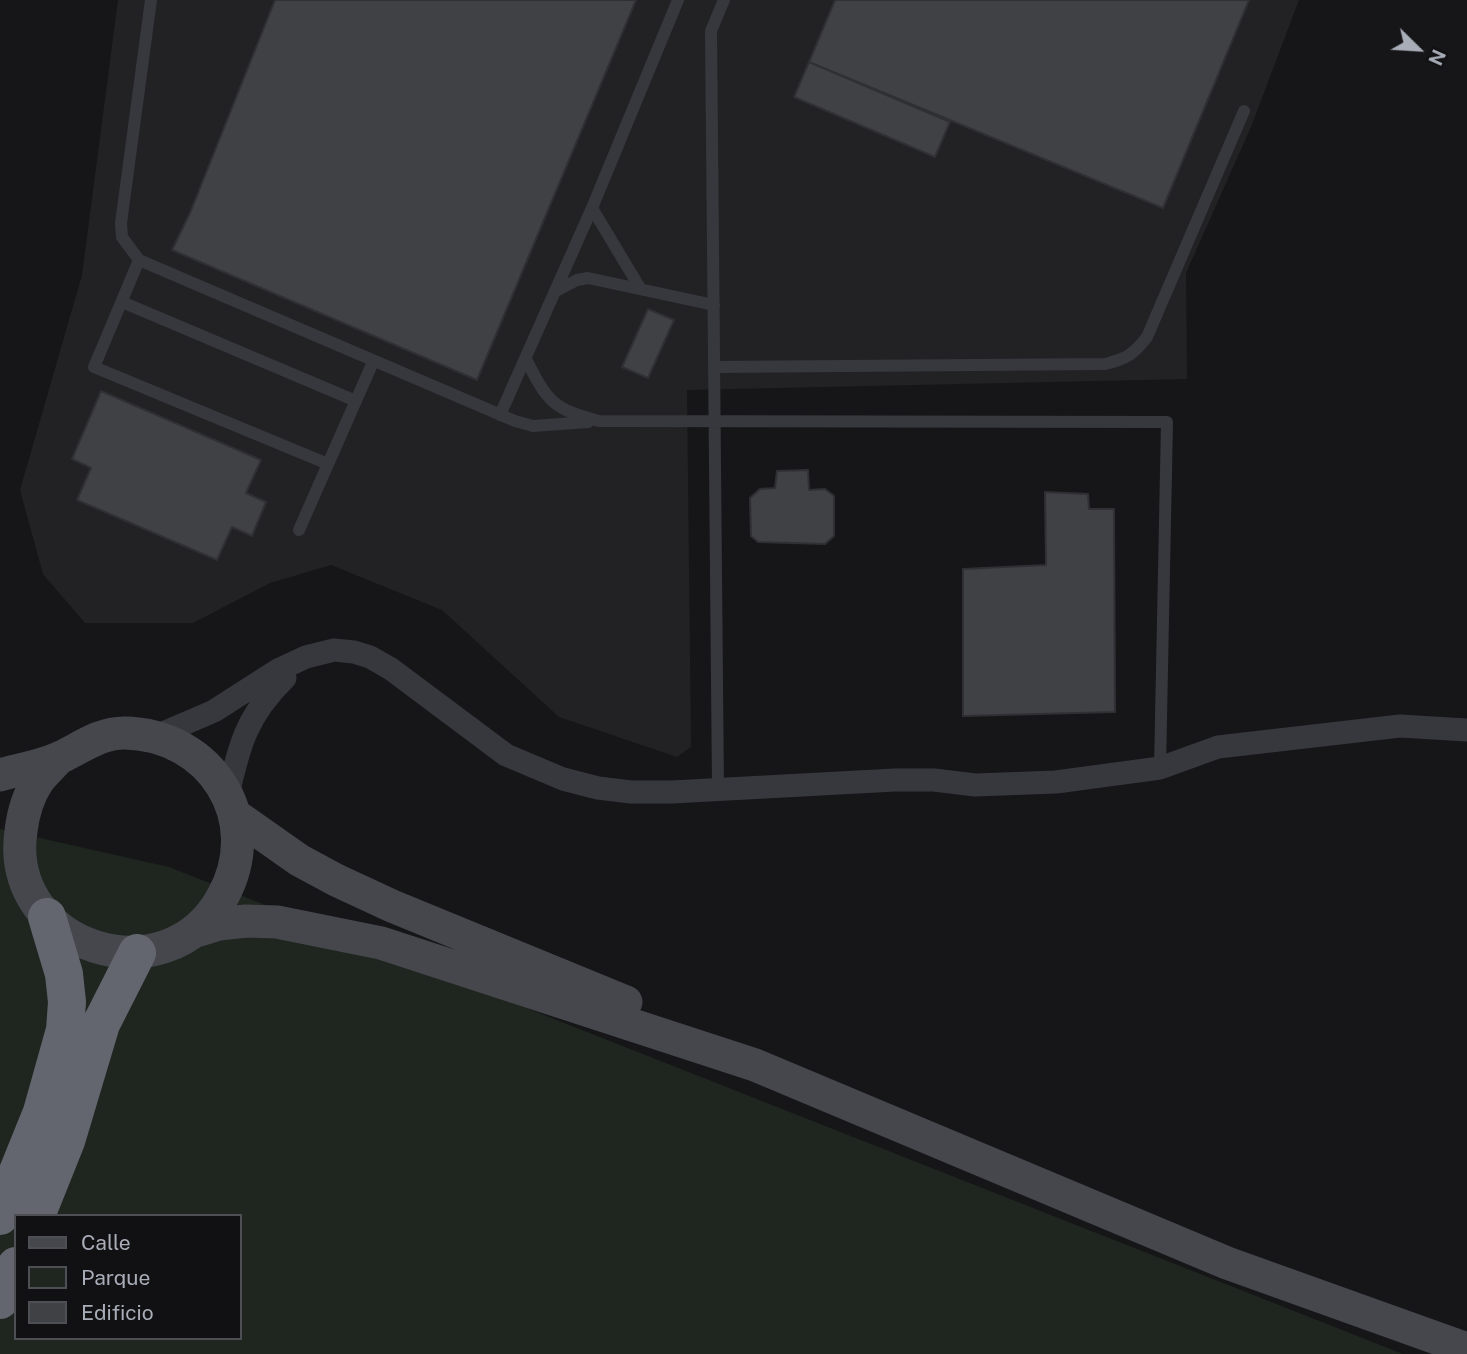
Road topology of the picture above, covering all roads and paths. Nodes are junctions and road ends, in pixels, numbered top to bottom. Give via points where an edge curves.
1 (151, 0) edge
2 (678, 0) edge
3 (724, 0) edge
4 (1244, 111) dead end
5 (592, 208) junction
6 (139, 260) junction
7 (640, 288) junction
8 (555, 291) junction
9 (122, 302) junction
10 (714, 305) junction
11 (526, 359) junction
12 (373, 362) junction
13 (715, 366) junction
14 (356, 401) junction
15 (500, 415) junction
16 (714, 420) junction
17 (599, 421) junction
18 (328, 464) junction
19 (299, 530) dead end
20 (306, 657) junction
21 (1467, 730) edge
22 (156, 736) junction
23 (59, 758) junction
24 (1160, 768) junction
25 (0, 775) edge
26 (718, 789) junction
27 (231, 805) junction
28 (0, 883) edge
29 (42, 910) junction
30 (193, 932) junction
31 (136, 953) junction
32 (755, 1065) junction
33 (37, 1214) edge
34 (0, 1216) edge
35 (14, 1270) edge
36 (0, 1300) edge
37 (1467, 1349) edge

1 - 6 lane via 121,223 122,237
2 - 5 lane
3 - 10 lane via 710,31
4 - 13 lane via 1147,337 1124,359 1105,364
5 - 7 lane
5 - 8 lane
6 - 9 lane
6 - 12 lane
7 - 8 lane via 588,278
7 - 10 lane
8 - 11 lane
9 - 14 lane
9 - 18 lane via 94,367
10 - 13 lane
11 - 15 lane
11 - 17 lane via 541,390 555,405 569,414
12 - 14 lane
12 - 15 lane
13 - 16 lane
14 - 18 lane
15 - 17 lane via 533,426
16 - 17 lane
16 - 24 lane via 1167,422
16 - 26 lane
18 - 19 lane
20 - 22 street via 215,711
20 - 26 street via 334,650 370,657 506,755 564,779 631,792
20 - 27 street via 265,698 240,744
21 - 24 street via 1400,726 1218,747
22 - 23 street via 122,733 89,741
22 - 27 street via 185,748 210,768
23 - 25 street
23 - 29 street via 38,782 24,811 19,843 23,874
24 - 26 street via 1056,782 975,785 895,780
27 - 30 street via 239,848 230,884 210,916
27 - 32 street via 299,860 336,880 682,1025
28 - 29 street
29 - 31 street via 73,938 103,951
29 - 34 highway via 64,974 65,1030 42,1112
30 - 31 street via 158,950
30 - 32 street via 233,922 277,922 381,943
31 - 33 highway via 101,1024 66,1140
32 - 37 street via 1227,1263
35 - 36 highway

